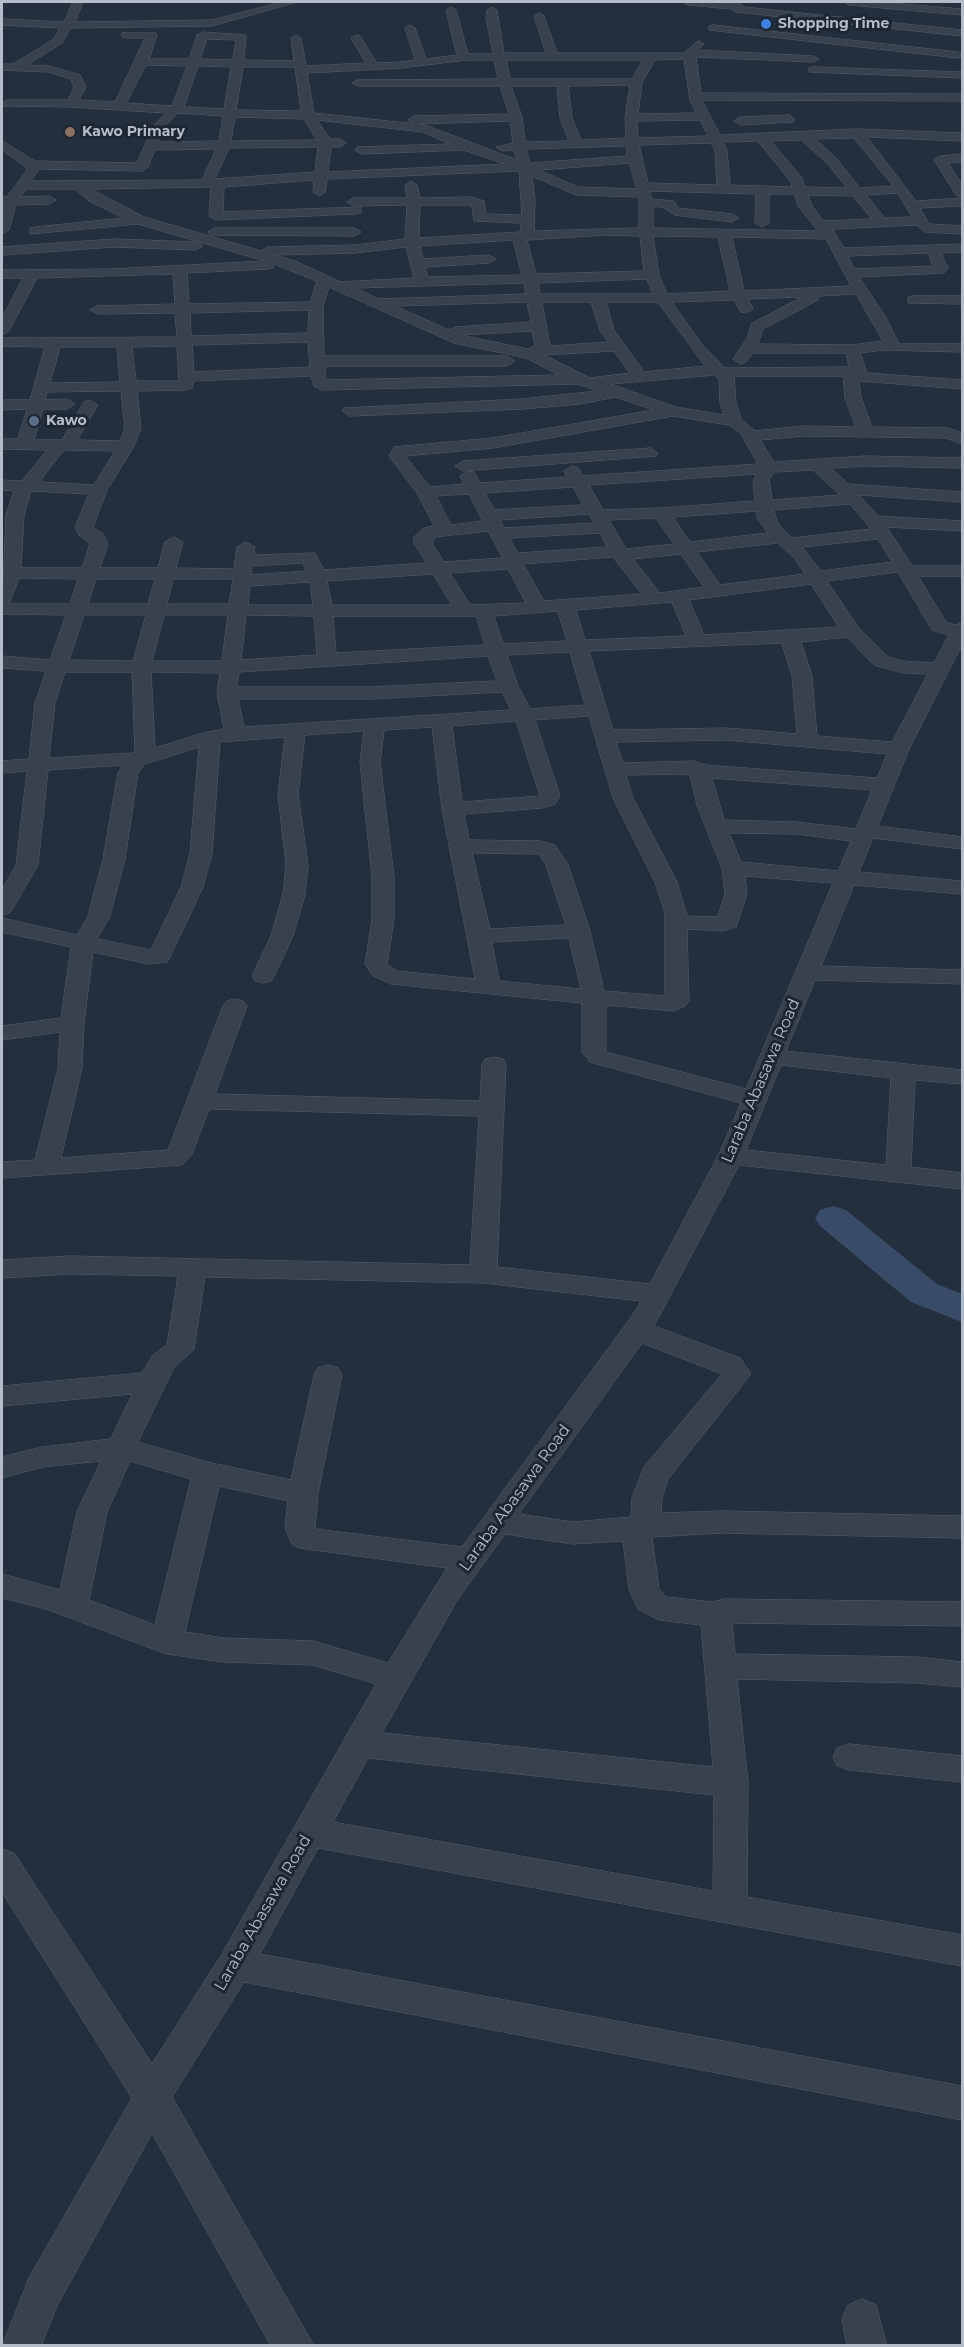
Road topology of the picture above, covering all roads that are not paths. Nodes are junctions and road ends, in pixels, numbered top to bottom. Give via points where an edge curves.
1 (292, 2) edge
2 (688, 2) edge
3 (849, 2) edge
4 (740, 5) edge
5 (77, 9) edge
6 (451, 10) dead end
7 (492, 10) dead end
8 (35, 12) dead end
9 (963, 12) edge
10 (2, 16) edge
11 (539, 16) dead end
12 (2, 22) edge
13 (69, 24) junction
14 (410, 28) dead end
15 (712, 28) junction
16 (154, 30) junction
17 (961, 33) edge
18 (203, 35) junction
19 (62, 37) junction
20 (42, 38) dead end
21 (296, 38) dead end
22 (357, 38) dead end
23 (814, 40) junction
24 (690, 55) junction
25 (958, 55) junction
26 (651, 56) junction
27 (464, 57) junction
28 (501, 57) junction
29 (553, 57) junction
30 (142, 62) junction
31 (195, 62) junction
32 (236, 63) junction
33 (422, 63) junction
34 (401, 65) junction
35 (813, 65) junction
36 (8, 67) edge
37 (302, 67) junction
38 (374, 67) junction
39 (346, 68) junction
40 (962, 76) edge
41 (636, 82) junction
42 (562, 83) junction
43 (505, 84) junction
44 (407, 88) junction
45 (696, 96) junction
46 (776, 96) junction
47 (816, 96) junction
48 (882, 97) junction
49 (963, 97) edge
50 (460, 101) junction
51 (72, 103) junction
52 (4, 104) edge
53 (119, 106) junction
54 (175, 111) junction
55 (229, 113) junction
56 (308, 115) junction
57 (357, 116) junction
58 (704, 116) junction
59 (516, 117) junction
60 (2, 118) edge
61 (631, 118) junction
62 (789, 120) junction
63 (411, 121) junction
64 (740, 121) dead end
65 (889, 122) junction
66 (814, 123) junction
67 (857, 134) junction
68 (804, 136) junction
69 (963, 137) edge
70 (762, 138) junction
71 (718, 140) junction
72 (325, 142) junction
73 (577, 144) junction
74 (2, 145) edge
75 (224, 145) junction
76 (905, 145) dead end
77 (519, 146) junction
78 (149, 147) junction
79 (359, 147) junction
80 (469, 147) junction
81 (406, 148) junction
82 (634, 152) junction
83 (667, 154) dead end
84 (826, 156) junction
85 (791, 157) junction
86 (963, 158) edge
87 (268, 161) junction
88 (164, 162) dead end
89 (142, 164) junction
90 (32, 165) junction
91 (78, 166) junction
92 (101, 166) junction
93 (525, 167) junction
94 (469, 169) junction
95 (410, 171) junction
96 (366, 175) junction
97 (342, 176) junction
98 (321, 177) junction
99 (2, 182) edge
100 (24, 184) junction
101 (59, 185) junction
102 (136, 186) junction
103 (724, 187) junction
104 (214, 188) junction
105 (411, 188) junction
106 (86, 189) junction
107 (763, 189) junction
108 (902, 189) junction
109 (802, 192) junction
110 (855, 192) junction
111 (963, 192) edge
112 (305, 194) dead end
113 (645, 194) junction
114 (251, 195) dead end
115 (6, 201) edge
116 (353, 201) junction
117 (414, 202) junction
118 (963, 202) edge
119 (912, 205) junction
120 (68, 209) dead end
121 (216, 216) junction
122 (139, 219) junction
123 (921, 221) junction
124 (881, 222) junction
125 (762, 223) junction
126 (647, 225) junction
127 (7, 228) edge
128 (74, 228) junction
129 (525, 228) junction
130 (825, 230) junction
131 (963, 230) edge
132 (360, 232) junction
133 (724, 232) junction
134 (804, 234) junction
135 (213, 236) junction
136 (412, 242) junction
137 (226, 247) junction
138 (963, 248) edge
139 (355, 249) junction
140 (933, 249) junction
141 (2, 251) edge
142 (248, 252) junction
143 (839, 252) junction
144 (113, 258) junction
145 (489, 259) dead end
146 (290, 264) junction
147 (235, 267) junction
148 (180, 270) junction
149 (419, 271) junction
150 (307, 272) junction
151 (33, 273) junction
152 (850, 273) junction
153 (2, 274) edge
154 (652, 275) junction
155 (530, 278) junction
156 (329, 282) junction
157 (951, 288) edge
158 (860, 290) junction
159 (825, 291) junction
160 (738, 294) junction
161 (241, 296) junction
162 (597, 297) junction
163 (661, 297) junction
164 (534, 298) junction
165 (913, 300) dead end
166 (379, 303) junction
167 (316, 306) junction
168 (182, 308) junction
169 (539, 326) junction
170 (91, 327) junction
171 (756, 330) junction
172 (2, 332) edge
173 (440, 332) junction
174 (249, 338) junction
175 (847, 339) junction
176 (183, 341) junction
177 (887, 341) junction
178 (2, 342) edge
179 (54, 342) junction
180 (124, 343) junction
181 (618, 346) junction
182 (748, 348) junction
183 (921, 348) junction
184 (963, 348) edge
185 (509, 350) junction
186 (317, 355) junction
187 (539, 355) junction
188 (725, 372) junction
189 (854, 372) junction
190 (933, 372) junction
191 (256, 375) junction
192 (186, 377) junction
193 (640, 377) junction
194 (583, 380) junction
195 (963, 385) edge
196 (41, 388) junction
197 (615, 392) junction
198 (259, 393) dead end
199 (129, 396) junction
200 (728, 403) junction
201 (2, 405) edge
202 (36, 405) junction
203 (90, 405) junction
204 (350, 411) dead end
205 (678, 412) junction
206 (628, 420) junction
207 (734, 422) junction
208 (866, 432) junction
209 (750, 436) junction
210 (963, 439) edge
211 (25, 443) junction
212 (2, 444) edge
213 (63, 444) junction
214 (126, 446) junction
215 (453, 446) junction
216 (650, 453) junction
217 (566, 460) junction
218 (963, 463) edge
219 (818, 465) junction
220 (463, 466) junction
221 (770, 468) junction
222 (690, 475) junction
223 (666, 477) junction
224 (579, 483) junction
225 (2, 485) edge
226 (25, 487) junction
227 (475, 489) junction
228 (99, 490) junction
229 (425, 492) junction
230 (849, 494) junction
231 (963, 497) edge
232 (764, 506) junction
233 (699, 510) junction
234 (662, 513) junction
235 (8, 515) edge
236 (600, 517) junction
237 (495, 525) junction
238 (963, 526) edge
239 (878, 527) junction
240 (445, 530) junction
241 (785, 540) junction
242 (174, 542) dead end
243 (685, 548) junction
244 (620, 553) junction
245 (514, 561) junction
246 (244, 566) junction
247 (904, 569) junction
248 (439, 570) junction
249 (963, 571) edge
250 (90, 572) junction
251 (12, 573) junction
252 (164, 573) junction
253 (817, 577) junction
254 (318, 578) junction
255 (715, 590) junction
256 (678, 596) junction
257 (655, 599) junction
258 (2, 600) edge
259 (566, 607) junction
260 (237, 608) junction
261 (323, 608) junction
262 (538, 608) junction
263 (2, 609) edge
264 (78, 609) junction
265 (156, 609) junction
266 (474, 611) junction
267 (962, 630) edge
268 (851, 631) junction
269 (789, 637) junction
270 (697, 642) junction
271 (578, 645) junction
272 (494, 649) junction
273 (327, 660) junction
274 (2, 662) edge
275 (57, 666) junction
276 (141, 667) junction
277 (230, 667) junction
278 (941, 669) junction
279 (508, 686) junction
280 (227, 693) junction
281 (597, 710) junction
282 (525, 716) junction
283 (441, 720) junction
284 (375, 723) junction
285 (296, 730) junction
286 (235, 734) junction
287 (604, 736) junction
288 (210, 737) junction
289 (808, 741) junction
290 (899, 749) junction
291 (142, 758) junction
292 (38, 766) junction
293 (2, 767) edge
294 (615, 769) junction
295 (700, 771) junction
296 (884, 785) junction
297 (453, 809) junction
298 (718, 826) junction
299 (865, 833) junction
300 (963, 843) edge
301 (461, 846) junction
302 (733, 868) junction
303 (847, 878) junction
304 (963, 888) edge
305 (2, 908) edge
306 (677, 922) junction
307 (2, 924) edge
308 (579, 931) junction
309 (480, 936) junction
310 (84, 941) junction
311 (808, 973) junction
312 (263, 976) dead end
313 (963, 977) edge
314 (488, 987) junction
315 (594, 997) junction
316 (235, 1006) dead end
317 (72, 1023) junction
318 (2, 1033) edge
319 (772, 1057) junction
320 (494, 1064) dead end
321 (903, 1072) junction
322 (963, 1077) edge
323 (755, 1099) junction
324 (200, 1101) junction
325 (492, 1109) junction
326 (731, 1156) junction
327 (46, 1168) junction
328 (2, 1170) edge
329 (898, 1176) junction
330 (963, 1181) edge
331 (2, 1269) edge
332 (193, 1269) junction
333 (483, 1274) junction
334 (658, 1294) junction
335 (636, 1330) junction
336 (328, 1375) dead end
337 (151, 1382) junction
338 (2, 1396) edge
339 (123, 1448) junction
340 (2, 1467) edge
341 (207, 1473) junction
342 (303, 1493) junction
343 (499, 1522) junction
344 (641, 1526) junction
345 (963, 1527) edge
346 (471, 1560) junction
347 (2, 1586) edge
348 (72, 1606) junction
349 (963, 1614) edge
350 (718, 1615) junction
351 (167, 1642) junction
352 (720, 1666) junction
353 (963, 1674) edge
354 (396, 1678) junction
355 (359, 1744) junction
356 (849, 1757) dead end
357 (963, 1768) edge
358 (732, 1783) junction
359 (309, 1832) junction
360 (4, 1872) edge
361 (730, 1907) junction
362 (963, 1951) edge
363 (235, 1965) junction
364 (152, 2097) junction
365 (963, 2103) edge
366 (21, 2346) edge
367 (294, 2346) edge

1 - 16 street via 212,23
2 - 4 street
3 - 9 street
4 - 15 street
4 - 17 street
5 - 13 street
6 - 27 street
7 - 28 street
8 - 10 street
11 - 29 street
12 - 13 street
13 - 16 street
13 - 19 street
14 - 33 street
15 - 23 street
15 - 24 street
16 - 18 street
16 - 19 street
16 - 30 street
17 - 25 street
18 - 31 street
18 - 32 street via 240,36
19 - 20 street
19 - 36 street
21 - 37 street
22 - 38 street
23 - 25 street
23 - 35 street
24 - 26 street
24 - 35 street
24 - 45 street via 698,79
25 - 40 street
26 - 29 street
26 - 41 street
27 - 28 street
27 - 33 street
28 - 29 street
28 - 43 street
30 - 31 street
30 - 53 street
31 - 32 street
31 - 54 street
32 - 37 street
32 - 55 street
33 - 34 street
34 - 38 street
34 - 44 street
35 - 40 street
35 - 47 street
36 - 51 street via 60,71 76,77 80,87
37 - 39 street
37 - 56 street
38 - 39 street
39 - 44 street via 352,88
41 - 42 street
41 - 61 street
42 - 43 street
42 - 73 street via 566,117
43 - 50 street
43 - 59 street
44 - 50 street
45 - 46 street
45 - 58 street
46 - 47 street
46 - 62 street via 782,118
47 - 48 street
47 - 66 street
48 - 49 street
48 - 65 street
50 - 59 street
50 - 63 street
50 - 80 street
51 - 52 street
51 - 53 street
52 - 60 street
53 - 54 street
54 - 55 street
54 - 78 street via 159,126
55 - 56 street
55 - 75 street
56 - 57 street
56 - 72 street
57 - 63 street
57 - 79 street
58 - 61 street
58 - 71 street
59 - 77 street
61 - 82 street
62 - 64 street
62 - 66 street
63 - 80 street
63 - 81 street
65 - 67 street
65 - 69 street
65 - 76 street
66 - 67 street
66 - 68 street
67 - 108 street
68 - 70 street
68 - 84 street
70 - 71 street
70 - 85 street
71 - 82 street
71 - 103 street via 716,154
72 - 79 street
72 - 87 street
72 - 98 street
73 - 77 street
73 - 82 street
74 - 90 street
75 - 78 street
75 - 87 street
75 - 104 street via 212,162
77 - 80 street
77 - 93 street
78 - 89 street
79 - 81 street
79 - 96 street
80 - 81 street
80 - 93 street
80 - 94 street
81 - 95 street
82 - 83 street
82 - 93 street
82 - 113 street
84 - 85 street
84 - 110 street
85 - 109 street
86 - 111 street via 940,160
87 - 98 street
87 - 104 street via 250,182
88 - 89 street
89 - 92 street
89 - 102 street
90 - 91 street
90 - 100 street
91 - 92 street
91 - 101 street
92 - 106 street
93 - 94 street
93 - 113 street via 576,191
93 - 129 street via 529,199
94 - 95 street
95 - 96 street
95 - 105 street
96 - 97 street
97 - 98 street
97 - 116 street
98 - 112 street via 320,191
99 - 100 street
100 - 101 street
100 - 115 street
101 - 106 street
102 - 104 street
102 - 106 street
103 - 107 street
103 - 113 street
104 - 106 street
104 - 114 street
104 - 121 street
105 - 116 street
105 - 117 street
106 - 115 street
106 - 122 street
107 - 109 street
107 - 125 street
108 - 110 street
108 - 119 street
109 - 110 street
109 - 130 street via 805,206
110 - 124 street
113 - 125 street via 669,204 674,211
113 - 126 street
115 - 127 street
116 - 117 street
116 - 121 street
116 - 132 street
117 - 129 street via 475,201 479,204 479,218
117 - 136 street
118 - 119 street
119 - 123 street
120 - 128 street
121 - 135 street
122 - 128 street
122 - 135 street
123 - 124 street
123 - 131 street via 929,230
124 - 130 street
125 - 134 street
126 - 129 street
126 - 129 street via 584,238
126 - 133 street
126 - 154 street
127 - 128 street
129 - 136 street
129 - 155 street
130 - 134 street
130 - 143 street
132 - 135 street
132 - 139 street
133 - 134 street
133 - 160 street
135 - 137 street
136 - 139 street
136 - 149 street
137 - 142 street
137 - 144 street
138 - 140 street
139 - 142 street
140 - 143 street
140 - 157 street
141 - 144 street
142 - 146 street
143 - 152 street
144 - 148 street
144 - 151 street
144 - 170 street
145 - 149 street
146 - 147 street
146 - 150 street
147 - 148 street
147 - 161 street
148 - 168 street
149 - 150 street
149 - 155 street
149 - 156 street
150 - 156 street
151 - 153 street
151 - 172 street
152 - 157 street
152 - 158 street
154 - 155 street via 595,270
154 - 163 street
155 - 164 street
156 - 166 street
156 - 167 street
157 - 165 street
158 - 159 street
158 - 177 street
159 - 160 street
159 - 171 street via 780,312
160 - 163 street
160 - 171 street
161 - 167 street
161 - 168 street
161 - 174 street
162 - 163 street
162 - 164 street
162 - 181 street
163 - 188 street via 698,350
164 - 166 street
164 - 169 street
166 - 173 street
167 - 186 street
168 - 170 street
168 - 176 street
169 - 173 street
169 - 187 street
170 - 179 street
170 - 180 street
171 - 175 street
171 - 182 street
173 - 185 street
174 - 176 street
174 - 186 street
174 - 191 street
175 - 177 street
175 - 182 street
175 - 189 street
176 - 180 street
176 - 192 street
177 - 183 street
178 - 179 street
179 - 196 street
180 - 199 street
181 - 187 street
181 - 193 street
182 - 188 street
183 - 184 street
183 - 190 street
185 - 186 street
185 - 187 street
186 - 187 street
186 - 191 street
186 - 194 street via 319,383 326,385
187 - 194 street
188 - 189 street
188 - 193 street
188 - 200 street
189 - 190 street via 868,379
189 - 208 street via 853,398
190 - 195 street
191 - 192 street
191 - 198 street
192 - 199 street via 185,387
193 - 194 street
194 - 197 street
196 - 199 street
196 - 202 street
197 - 204 street via 522,404
197 - 205 street
199 - 203 street
199 - 214 street via 133,428
200 - 205 street
200 - 207 street
201 - 202 street
202 - 203 street
202 - 211 street
203 - 213 street
205 - 206 street
205 - 207 street
206 - 215 street
206 - 216 street
207 - 209 street
208 - 209 street via 803,431
208 - 210 street via 950,433
209 - 221 street
211 - 212 street
211 - 213 street
213 - 214 street
213 - 226 street
214 - 228 street
215 - 220 street
215 - 229 street via 397,452
216 - 217 street
216 - 223 street
217 - 220 street
217 - 224 street
218 - 219 street via 865,461
219 - 221 street
219 - 230 street
220 - 227 street
221 - 222 street
221 - 232 street via 761,480
222 - 223 street
222 - 233 street via 698,490
223 - 224 street
224 - 227 street
224 - 236 street
225 - 226 street
226 - 228 street
226 - 235 street
227 - 229 street
227 - 237 street
228 - 250 street via 84,527 99,544
229 - 240 street
230 - 231 street
230 - 232 street
230 - 239 street
232 - 233 street
232 - 241 street via 766,518
233 - 234 street
234 - 236 street
234 - 243 street
235 - 251 street
236 - 237 street
236 - 244 street
237 - 240 street
237 - 245 street
238 - 239 street
239 - 241 street
239 - 247 street
240 - 248 street via 423,537
241 - 243 street
241 - 253 street
242 - 252 street
243 - 244 street
243 - 255 street
244 - 245 street
244 - 257 street
245 - 248 street
245 - 262 street
246 - 252 street
246 - 254 street
246 - 260 street
247 - 249 street
247 - 253 street
247 - 267 street via 939,626
248 - 254 street
248 - 266 street
250 - 251 street
250 - 252 street
250 - 264 street
251 - 258 street
252 - 265 street
253 - 255 street
253 - 268 street
254 - 261 street
255 - 256 street
256 - 257 street
256 - 270 street
257 - 259 street
259 - 262 street
259 - 271 street
260 - 261 street
260 - 265 street
260 - 277 street
261 - 266 street
261 - 273 street
262 - 266 street
263 - 264 street
264 - 265 street
264 - 275 street
265 - 276 street
266 - 272 street
267 - 278 street, Laraba Abasawa Road
268 - 269 street
268 - 278 street via 881,661 903,667
269 - 270 street
269 - 289 street via 802,676
270 - 271 street
271 - 272 street
271 - 281 street
272 - 273 street
272 - 279 street
273 - 277 street
274 - 275 street
275 - 276 street
275 - 292 street via 45,703
276 - 277 street
276 - 291 street
277 - 280 street
278 - 290 street, Laraba Abasawa Road
279 - 280 street via 370,693
279 - 282 street
280 - 286 street
281 - 282 street
281 - 287 street
282 - 283 street
282 - 297 street via 550,791 548,800
283 - 284 street
283 - 297 street
284 - 285 street
284 - 314 street via 370,762 383,877 383,920 376,964 391,977
285 - 286 street
285 - 312 street via 288,794 297,866 294,894 282,936
286 - 288 street
287 - 289 street via 690,732
287 - 294 street
288 - 291 street
288 - 310 street via 201,854 192,887 162,953 149,957
289 - 290 street
290 - 296 street, Laraba Abasawa Road
291 - 292 street
291 - 310 street via 128,773 114,859 99,916
292 - 293 street
292 - 305 street via 29,858
294 - 295 street via 693,767
294 - 306 street via 634,822 666,882
295 - 296 street
295 - 298 street via 707,805
296 - 299 street, Laraba Abasawa Road
297 - 301 street
298 - 299 street
298 - 302 street
299 - 300 street
299 - 303 street, Laraba Abasawa Road
301 - 308 street via 531,846 547,850 557,866
301 - 309 street
302 - 303 street
302 - 306 street via 736,894 728,922
303 - 304 street
303 - 311 street, Laraba Abasawa Road
306 - 315 street via 674,1004
307 - 310 street
308 - 309 street
308 - 315 street
309 - 314 street
310 - 317 street
311 - 313 street
311 - 319 street, Laraba Abasawa Road
314 - 315 street
315 - 323 street via 594,1052 598,1057
316 - 324 street
317 - 318 street
317 - 327 street via 70,1068
319 - 321 street
319 - 323 street, Laraba Abasawa Road
320 - 325 street
321 - 322 street
321 - 329 street
323 - 326 street, Laraba Abasawa Road
324 - 325 street
324 - 327 street via 179,1154 172,1159
325 - 333 street
326 - 329 street
326 - 334 street, Laraba Abasawa Road
327 - 328 street
329 - 330 street
331 - 332 street via 69,1264
332 - 333 street
332 - 337 street via 180,1348 163,1362
333 - 334 street
334 - 335 street, Laraba Abasawa Road
335 - 343 street, Laraba Abasawa Road
335 - 344 street via 730,1365 737,1374 654,1475
336 - 342 street
337 - 338 street
337 - 339 street
339 - 340 street via 42,1457
339 - 341 street
339 - 348 street via 87,1526
341 - 342 street
341 - 351 street
342 - 346 street via 300,1528 310,1540
343 - 344 street via 573,1533
343 - 346 street, Laraba Abasawa Road
344 - 345 street via 722,1522
344 - 350 street via 644,1589 649,1601 659,1608
346 - 354 street, Laraba Abasawa Road via 445,1594
347 - 348 street
348 - 351 street
349 - 350 street via 724,1611
350 - 352 street
351 - 354 street via 224,1650 313,1653
352 - 353 street
352 - 358 street
354 - 355 street, Laraba Abasawa Road
355 - 358 street
355 - 359 street, Laraba Abasawa Road
356 - 357 street
358 - 361 street
359 - 361 street
359 - 363 street, Laraba Abasawa Road
360 - 364 street
361 - 362 street
363 - 364 street, Laraba Abasawa Road
363 - 365 street
364 - 366 street, Laraba Abasawa Road via 43,2292
364 - 367 street

